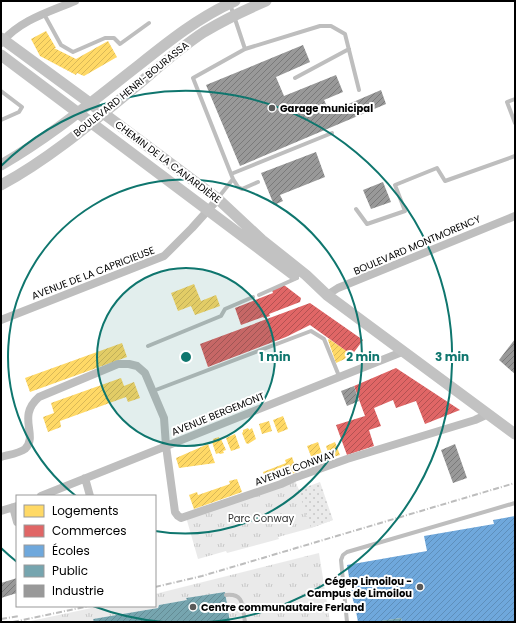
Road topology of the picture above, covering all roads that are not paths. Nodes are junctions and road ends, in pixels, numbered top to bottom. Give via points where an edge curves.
1 (76, 1) edge
2 (266, 1) edge
3 (232, 2) edge
4 (44, 14) junction
5 (234, 16) junction
6 (149, 23) dead end
7 (2, 40) edge
8 (245, 49) junction
9 (349, 49) junction
10 (1, 55) edge
11 (295, 78) dead end
12 (359, 90) dead end
13 (1, 91) edge
14 (515, 99) edge
15 (90, 103) junction
16 (78, 113) junction
17 (104, 113) junction
18 (1, 120) edge
19 (91, 122) junction
20 (515, 123) edge
21 (332, 133) dead end
22 (515, 156) edge
23 (1, 165) edge
24 (231, 174) junction
25 (233, 179) junction
26 (258, 182) dead end
27 (1, 185) edge
28 (218, 199) junction
29 (356, 209) dead end
30 (208, 211) junction
31 (515, 216) edge
32 (298, 277) junction
33 (259, 295) dead end
34 (327, 295) junction
35 (253, 297) dead end
36 (1, 320) edge
37 (148, 346) dead end
38 (402, 352) junction
39 (339, 376) junction
40 (153, 391) junction
41 (488, 414) junction
42 (515, 434) edge
43 (166, 446) junction
44 (1, 457) edge
45 (85, 478) junction
46 (43, 495) edge
47 (90, 495) edge
48 (515, 503) edge
49 (15, 507) edge
50 (1, 511) edge
51 (226, 595) dead end
52 (245, 622) edge
53 (347, 622) edge

1 - 4 street
2 - 5 main road, BOULEVARD HENRI-BOURASSA
3 - 5 lane
3 - 15 main road, BOULEVARD HENRI-BOURASSA via 172,39
4 - 6 lane via 61,45 73,52 105,38 114,38 120,44
4 - 7 street via 32,19
5 - 8 lane
5 - 17 main road, BOULEVARD HENRI-BOURASSA via 188,44
7 - 15 main road, CHEMIN DE LA CANARDIÈRE
8 - 9 lane via 320,26 332,26 345,34
8 - 24 lane via 192,78
9 - 11 lane
9 - 12 lane
10 - 16 main road, CHEMIN DE LA CANARDIÈRE
13 - 18 lane via 22,107 19,112
14 - 20 lane via 507,102
15 - 16 main road, BOULEVARD HENRI-BOURASSA
15 - 17 main road, CHEMIN DE LA CANARDIÈRE
16 - 19 main road, CHEMIN DE LA CANARDIÈRE
16 - 23 main road, BOULEVARD HENRI-BOURASSA
17 - 19 main road, BOULEVARD HENRI-BOURASSA
17 - 28 main road, CHEMIN DE LA CANARDIÈRE
19 - 27 main road, BOULEVARD HENRI-BOURASSA via 35,164
19 - 30 main road, CHEMIN DE LA CANARDIÈRE
21 - 24 lane
22 - 29 lane via 445,181 437,168 395,185 405,211 373,222 367,224
24 - 25 lane
25 - 26 lane via 242,189
25 - 28 lane
28 - 30 street, AVENUE DE LA CAPRICIEUSE
28 - 34 main road, CHEMIN DE LA CANARDIÈRE
30 - 32 main road, CHEMIN DE LA CANARDIÈRE
30 - 36 street, AVENUE DE LA CAPRICIEUSE via 164,256
31 - 34 street, BOULEVARD MONTMORENCY
32 - 33 lane
32 - 34 main road, CHEMIN DE LA CANARDIÈRE
34 - 38 main road, CHEMIN DE LA CANARDIÈRE
35 - 37 lane via 225,309 221,316
38 - 39 street, AVENUE BERGEMONT
38 - 41 main road, CHEMIN DE LA CANARDIÈRE
39 - 40 lane via 324,339 311,331
39 - 43 street, AVENUE BERGEMONT
40 - 43 street via 164,418
40 - 44 street via 145,374 137,366 118,364 39,397 33,402 27,418 29,443 24,450
41 - 42 main road, CHEMIN DE LA CANARDIÈRE
41 - 43 street, AVENUE CONWAY via 347,459 182,518 175,512
43 - 45 street, AVENUE BERGEMONT
45 - 46 street, AVENUE BERGEMONT
45 - 47 street
48 - 53 lane via 347,552 342,560
49 - 50 street
51 - 52 lane via 233,594 239,597

